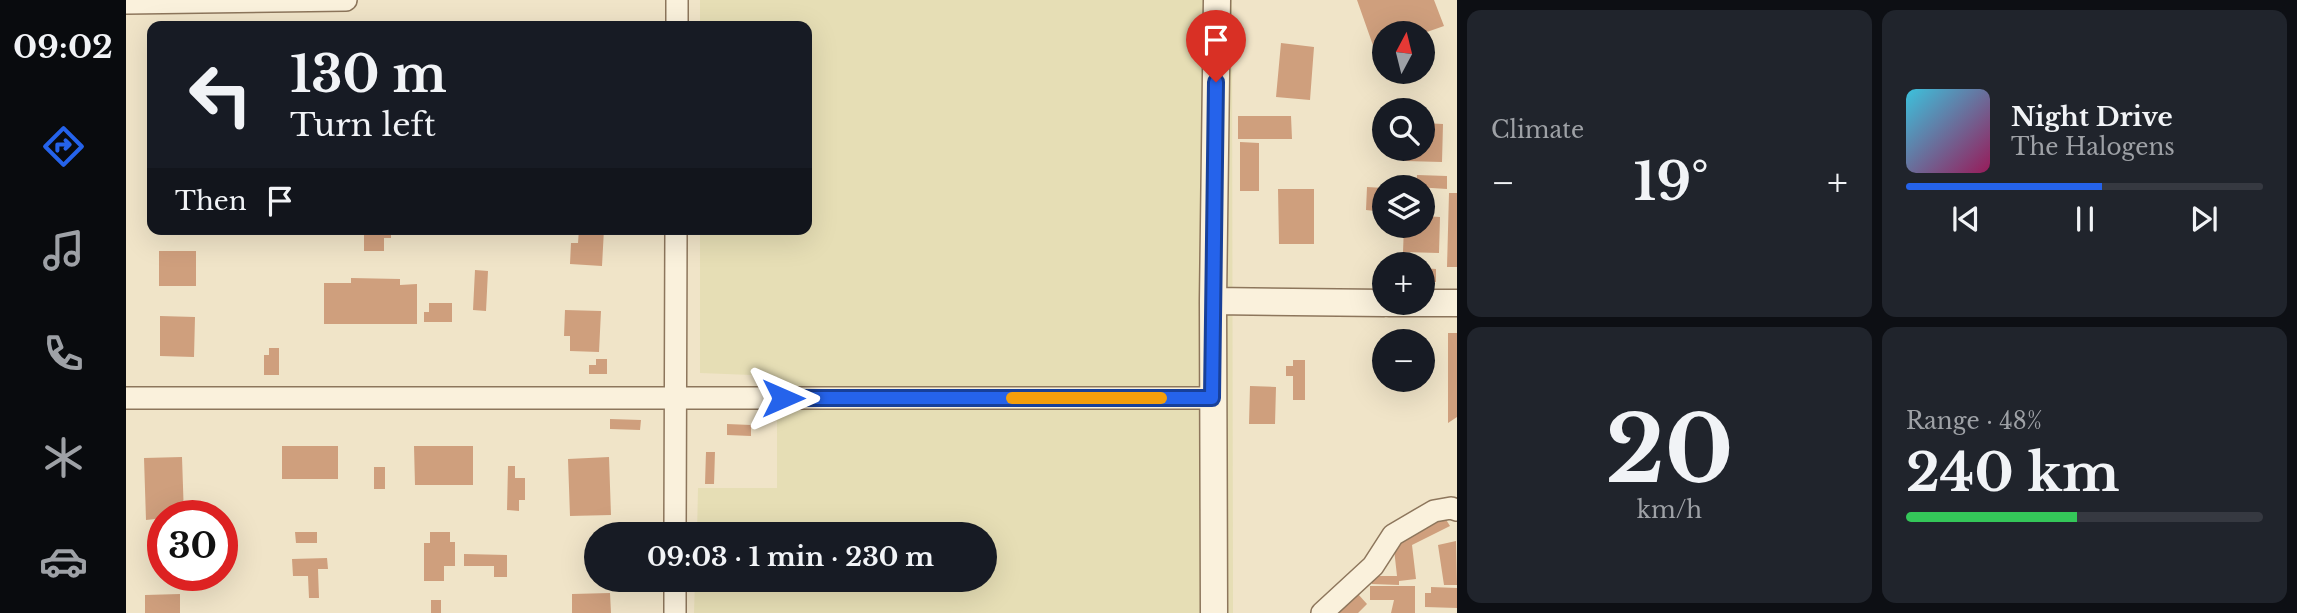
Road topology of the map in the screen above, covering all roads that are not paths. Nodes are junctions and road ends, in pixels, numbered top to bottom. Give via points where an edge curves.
1 (346, 0) edge
2 (677, 0) edge
3 (1217, 0) edge
4 (126, 4) edge
5 (677, 21) edge
6 (676, 235) edge
7 (1213, 301) junction
8 (1372, 303) edge
9 (1435, 303) edge
10 (1457, 303) edge
11 (126, 398) edge
12 (675, 398) junction
13 (1212, 398) junction
14 (1457, 510) edge
15 (675, 522) edge
16 (675, 592) edge
17 (674, 613) edge
18 (1214, 613) edge
19 (1322, 613) edge

1 - 4 street
2 - 5 street
3 - 7 street
6 - 12 street
7 - 8 street
7 - 13 street
9 - 10 street
11 - 12 street
12 - 13 street
12 - 15 street
13 - 18 street
14 - 19 street via 1433,511 1393,535 1373,566
16 - 17 street

